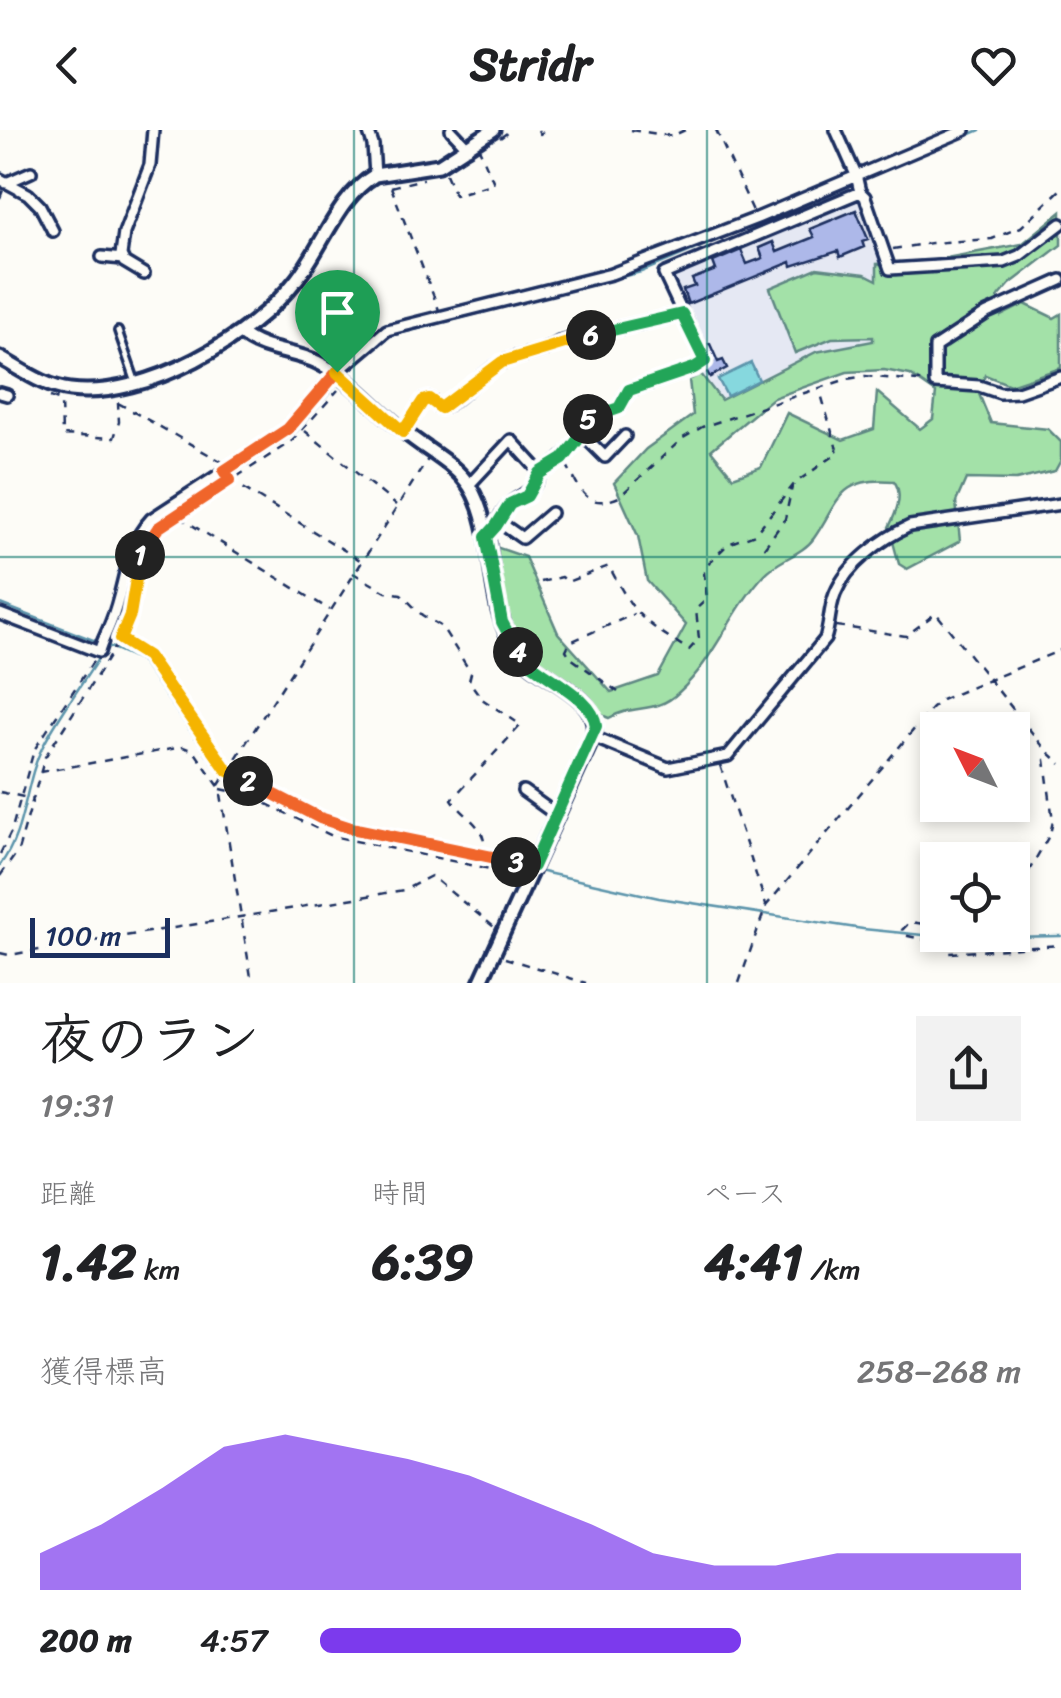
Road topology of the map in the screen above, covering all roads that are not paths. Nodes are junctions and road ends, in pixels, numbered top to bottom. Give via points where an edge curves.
1 (153, 130) edge
2 (368, 130) edge
3 (451, 130) edge
4 (493, 130) edge
5 (836, 130) edge
6 (965, 130) edge
7 (472, 145) junction
8 (31, 172) dead end
9 (375, 174) junction
10 (856, 174) junction
11 (3, 181) edge
12 (860, 192) junction
13 (1061, 224) edge
14 (53, 231) dead end
15 (102, 258) dead end
16 (123, 258) junction
17 (144, 274) dead end
18 (1061, 280) edge
19 (682, 314) junction
20 (118, 331) dead end
21 (240, 333) junction
22 (0, 358) edge
23 (342, 377) junction
24 (1061, 377) edge
25 (136, 383) junction
26 (403, 432) junction
27 (582, 434) junction
28 (625, 436) dead end
29 (540, 473) junction
30 (468, 485) junction
31 (1061, 504) edge
32 (551, 513) dead end
33 (499, 522) junction
34 (486, 537) junction
35 (0, 614) edge
36 (100, 648) junction
37 (113, 650) road end
38 (593, 738) junction
39 (522, 791) dead end
40 (555, 814) junction
41 (480, 983) edge

1 - 16 street via 150,166 124,233
2 - 9 street
3 - 7 street
4 - 7 street
5 - 10 street
6 - 10 street
7 - 9 street via 432,167
8 - 11 street
9 - 21 street via 350,197 281,299
10 - 12 street
10 - 23 street via 611,274 387,330
11 - 14 street via 22,188
12 - 13 street via 890,269 1004,262
12 - 19 street via 664,274
15 - 16 street
16 - 17 street
18 - 24 street via 987,313 936,347 935,383 1000,393
19 - 26 street via 502,362 449,405 423,401
19 - 27 street via 705,361 629,390 619,408 588,418
20 - 25 lane
21 - 23 street
21 - 25 street via 184,366
22 - 25 street via 61,388
23 - 26 street
23 - 36 street via 288,429 141,530
26 - 30 street
27 - 28 street via 605,456
27 - 29 street via 563,459
29 - 30 street via 510,440
29 - 33 street
30 - 34 street
31 - 38 street via 910,526 889,536 845,576 813,657 728,756 668,768
32 - 33 street via 522,538
33 - 34 street
34 - 38 street via 507,634 526,662 587,704 596,718
35 - 36 street
36 - 37 street
38 - 40 street
39 - 40 street
40 - 41 street

